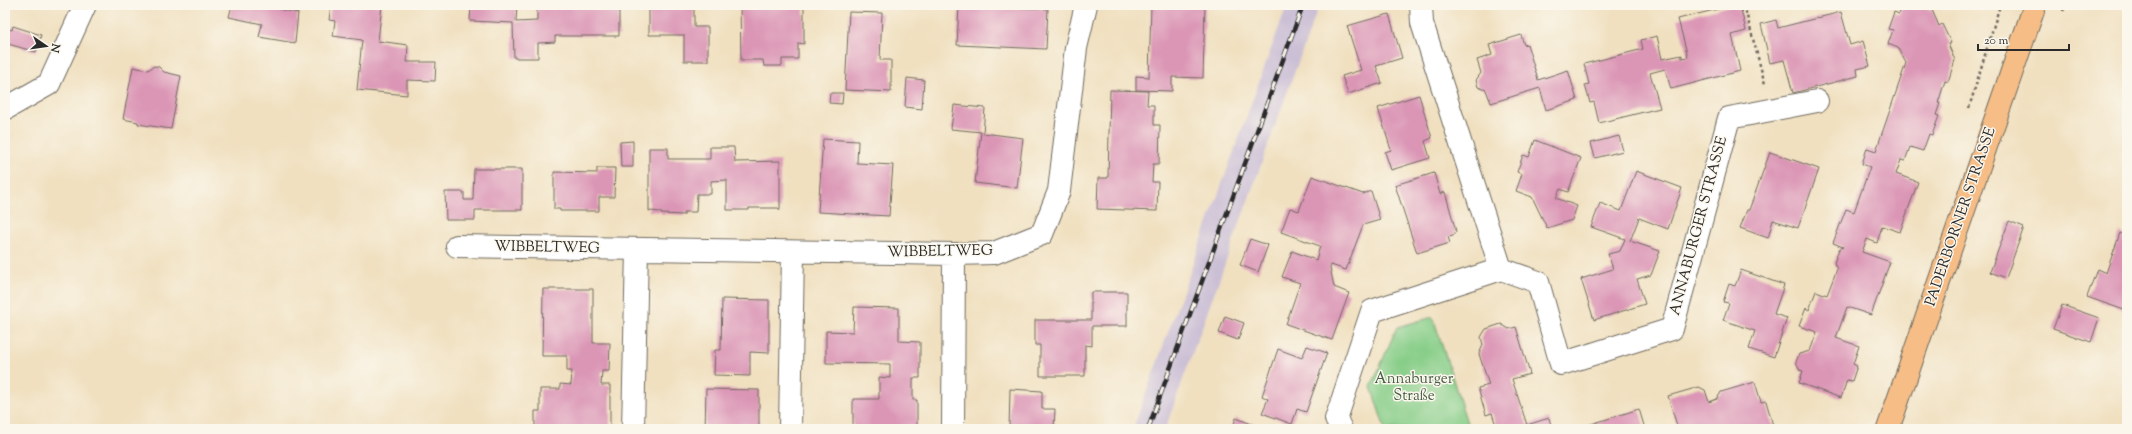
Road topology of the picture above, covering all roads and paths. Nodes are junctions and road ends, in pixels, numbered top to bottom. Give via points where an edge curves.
1 (85, 5) edge
2 (1086, 5) edge
3 (1421, 5) edge
4 (1744, 5) edge
5 (2000, 5) edge
6 (2035, 5) edge
7 (1996, 15) dead end
8 (1817, 101) dead end
9 (5, 109) edge
10 (1772, 110) junction
11 (457, 246) dead end
12 (637, 250) junction
13 (793, 252) junction
14 (954, 254) junction
15 (1501, 269) junction
16 (633, 429) edge
17 (790, 429) edge
18 (953, 429) edge
19 (1341, 429) edge
20 (1888, 429) edge

1 - 9 street via 49,84
2 - 14 street, WIBBELTWEG via 1076,48 1059,191 1042,234 994,253
3 - 15 street via 1422,23
4 - 10 path
5 - 7 path
6 - 20 main road, PADERBORNER STRASSE
8 - 10 street, ANNABURGER STRASSE
10 - 15 street, ANNABURGER STRASSE via 1728,118 1672,329 1561,364 1538,282
11 - 12 street, WIBBELTWEG
12 - 13 street, WIBBELTWEG
12 - 16 street
13 - 14 street, WIBBELTWEG
13 - 17 street
14 - 18 street
15 - 19 street via 1372,311 1336,419

